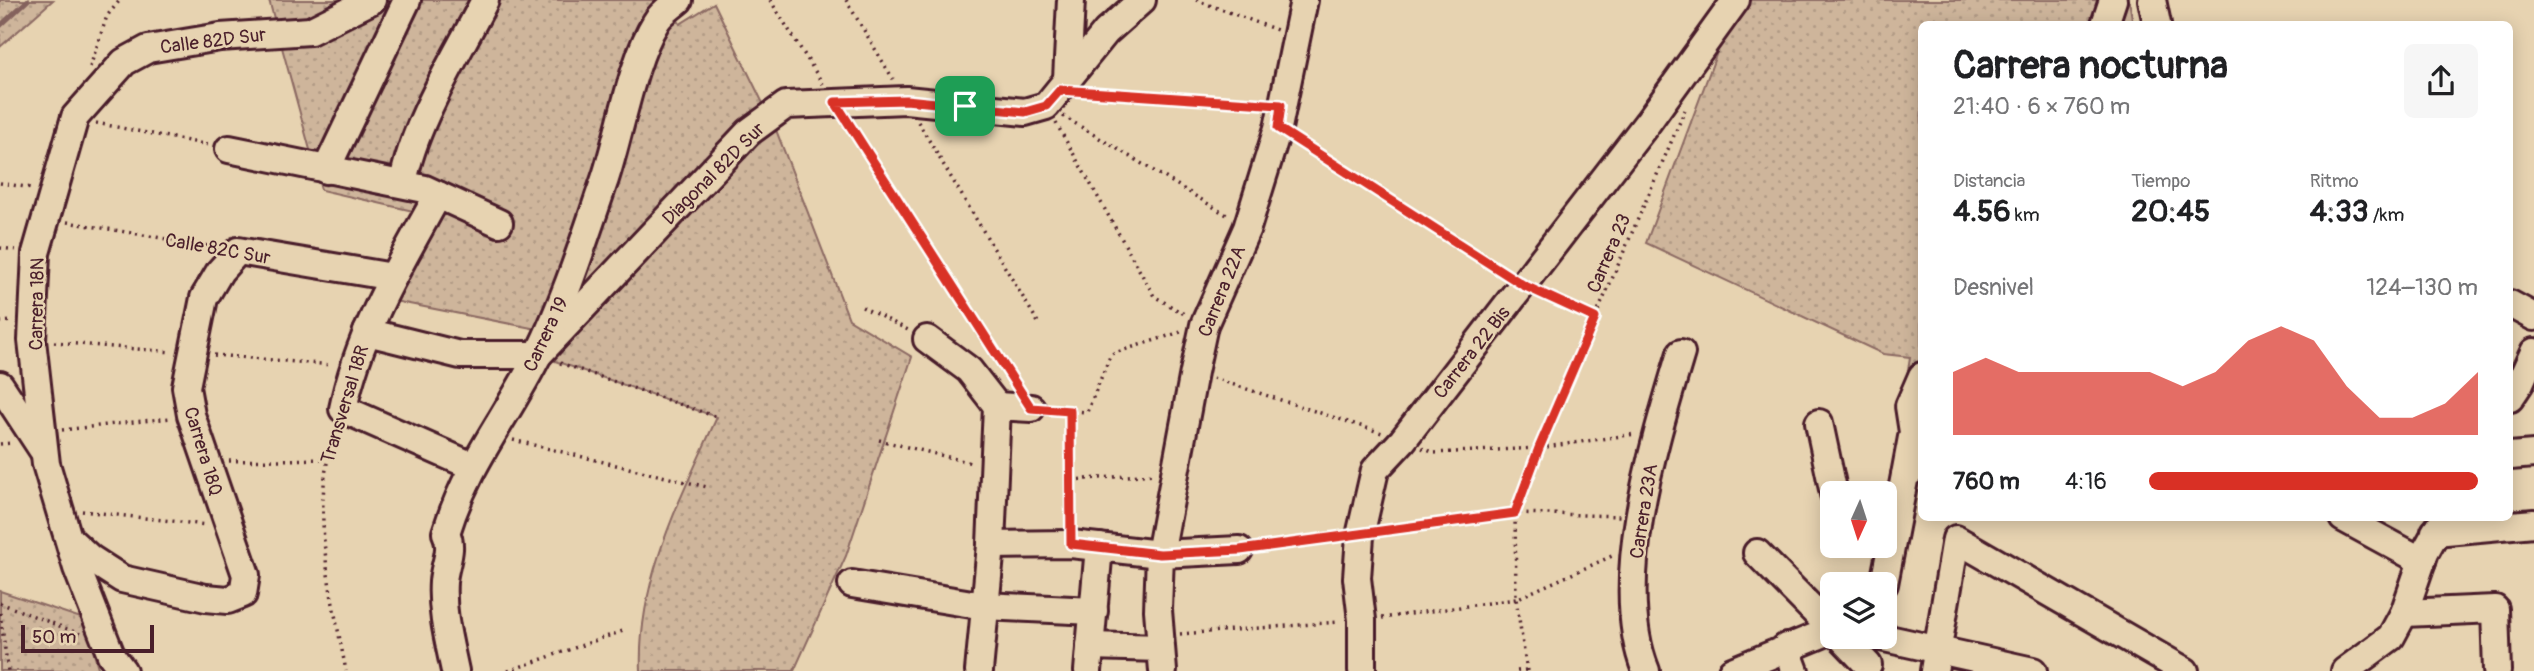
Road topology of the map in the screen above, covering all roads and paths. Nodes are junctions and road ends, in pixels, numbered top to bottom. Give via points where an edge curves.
1 (120, 0) edge
2 (372, 0) edge
3 (407, 0) edge
4 (485, 0) edge
5 (679, 0) edge
6 (770, 0) edge
7 (846, 0) edge
8 (1071, 0) edge
9 (1142, 0) edge
10 (1196, 0) edge
11 (1304, 0) edge
12 (1736, 0) edge
13 (2113, 0) edge
14 (2152, 0) edge
15 (2106, 21) edge
16 (2156, 21) edge
17 (1295, 36) junction
18 (90, 69) dead end
19 (1058, 92) junction
20 (906, 100) junction
21 (835, 102) junction
22 (1688, 103) dead end
23 (1279, 116) junction
24 (75, 117) junction
25 (229, 149) joint
26 (326, 170) junction
27 (0, 183) edge
28 (403, 183) junction
29 (52, 192) junction
30 (438, 195) junction
31 (44, 218) junction
32 (499, 223) dead end
33 (1247, 228) junction
34 (238, 251) junction
35 (393, 277) junction
36 (1523, 285) junction
37 (2513, 305) edge
38 (862, 307) dead end
39 (2534, 317) edge
40 (1595, 318) junction
41 (1039, 324) dead end
42 (1204, 326) junction
43 (367, 332) junction
44 (927, 339) joint
45 (2534, 352) edge
46 (1681, 353) dead end
47 (538, 355) junction
48 (0, 385) edge
49 (1918, 385) edge
50 (2518, 385) edge
51 (997, 405) junction
52 (1031, 408) junction
53 (343, 409) junction
54 (1070, 411) junction
55 (191, 415) junction
56 (717, 417) dead end
57 (1819, 424) dead end
58 (43, 432) junction
59 (490, 435) junction
60 (879, 440) dead end
61 (2534, 454) edge
62 (2513, 456) edge
63 (326, 459) junction
64 (206, 461) junction
65 (46, 464) junction
66 (472, 466) junction
67 (995, 468) junction
68 (1913, 470) edge
69 (1173, 472) junction
70 (1072, 480) junction
71 (1831, 481) edge
72 (707, 487) dead end
73 (59, 509) junction
74 (1897, 511) edge
75 (1515, 513) junction
76 (1639, 516) junction
77 (2349, 521) edge
78 (2534, 523) edge
79 (2439, 525) edge
80 (227, 527) junction
81 (1360, 536) junction
82 (68, 537) junction
83 (1071, 544) junction
84 (991, 545) junction
85 (1635, 545) junction
86 (1099, 547) junction
87 (1240, 550) joint
88 (1757, 553) dead end
89 (1160, 554) junction
90 (2422, 561) junction
91 (852, 584) dead end
92 (1516, 599) junction
93 (0, 603) edge
94 (984, 606) junction
95 (1094, 611) junction
96 (0, 613) edge
97 (2404, 613) junction
98 (1820, 617) edge
99 (1362, 620) junction
100 (623, 631) dead end
101 (1820, 638) edge
102 (1897, 644) edge
103 (2, 646) edge
104 (1850, 649) edge
105 (1871, 649) edge
106 (1162, 652) edge
107 (114, 657) edge
108 (1089, 659) edge
109 (1790, 659) edge
110 (1935, 660) edge
111 (1867, 668) edge
112 (1527, 670) edge
113 (8, 671) edge
114 (346, 671) edge
115 (455, 671) edge
116 (508, 671) edge
117 (979, 671) edge
118 (1362, 671) edge
119 (1517, 671) edge
120 (1646, 671) edge
121 (1732, 671) edge
122 (2033, 671) edge
123 (2185, 671) edge
124 (2345, 671) edge
125 (2497, 671) edge

1 - 18 path via 107,16
2 - 24 street, Calle 82D Sur via 310,31 148,48 124,62
3 - 26 street
4 - 28 street via 421,127
5 - 47 street, Carrera 19 via 657,19 646,41 606,177
6 - 21 path
7 - 20 path
8 - 19 street
9 - 19 street via 1106,32
10 - 17 path
11 - 17 street, Carrera 22A
12 - 36 street, Carrera 22 Bis
13 - 15 street
14 - 16 street
17 - 23 street, Carrera 22A
19 - 20 street, Diagonal 82D Sur via 1025,112
19 - 23 path
19 - 33 path
19 - 42 path via 1154,296
20 - 21 street, Diagonal 82D Sur
20 - 41 path
21 - 47 street, Diagonal 82D Sur via 786,105 750,132
21 - 52 path
22 - 40 path, Carrera 23
23 - 33 street, Carrera 22A
23 - 36 path
24 - 25 path
24 - 29 street, Carrera 18N
25 - 26 street
26 - 28 street
27 - 29 path
28 - 30 street
29 - 31 street, Carrera 18N
30 - 32 street
30 - 35 street, Transversal 18R
31 - 34 path, Calle 82C Sur
31 - 58 street, Carrera 18N via 36,253 32,320
33 - 42 street, Carrera 22A
34 - 35 street, Calle 82C Sur
34 - 55 street, Carrera 18Q via 204,298 187,387
35 - 43 street, Transversal 18R
36 - 40 path
36 - 81 street, Carrera 22 Bis via 1375,470
37 - 39 street
38 - 44 path
40 - 75 path, Carrera 23
42 - 54 path via 1111,354 1087,412
42 - 69 street, Carrera 22A
43 - 47 street via 460,355
43 - 53 street, Transversal 18R via 352,367
44 - 51 street via 970,370
45 - 50 street
46 - 76 street, Carrera 23A
47 - 56 path
47 - 59 street, Carrera 19
48 - 65 street via 38,441
49 - 68 street via 1909,406
51 - 52 street
51 - 67 street
52 - 54 path
53 - 63 path, Transversal 18R
53 - 66 street
54 - 70 path
55 - 58 path
55 - 64 street, Carrera 18Q
57 - 71 street
58 - 65 street, Carrera 18N
59 - 66 street, Carrera 19
59 - 72 path
60 - 67 path
61 - 62 street
63 - 64 path
63 - 114 path, Transversal 18R via 322,518
64 - 80 street, Carrera 18Q
65 - 73 street, Carrera 18N
66 - 115 street, Carrera 19 via 446,533 451,542 443,604
67 - 84 street
68 - 74 street
69 - 70 path
69 - 89 street, Carrera 22A
70 - 83 path
73 - 80 path
73 - 82 street, Carrera 18N
75 - 76 path
75 - 81 path
75 - 92 path, Carrera 23
76 - 85 street, Carrera 23A
77 - 90 street
78 - 79 street
79 - 90 street
80 - 82 street, Carrera 18Q via 246,575 243,594 228,600 122,579
81 - 87 path
81 - 99 street, Carrera 22 Bis via 1357,578
82 - 107 street, Carrera 18N
83 - 84 street
83 - 86 street
84 - 94 street
85 - 92 path
85 - 120 street, Carrera 23A via 1633,598
86 - 89 street
86 - 95 street
87 - 89 street
88 - 98 street
89 - 106 street, Carrera 22A
90 - 97 street
91 - 94 street
92 - 99 path
92 - 112 path, Carrera 23
93 - 107 path
94 - 95 street
94 - 117 street
95 - 108 street
96 - 103 path
97 - 124 street via 2390,637
97 - 125 street via 2495,609
99 - 106 path
99 - 118 street, Carrera 22 Bis
100 - 116 path
101 - 109 street
102 - 110 street
103 - 113 path
104 - 111 street
105 - 111 street
106 - 108 street
109 - 121 street
110 - 122 street
110 - 123 street via 1956,539
112 - 119 path

